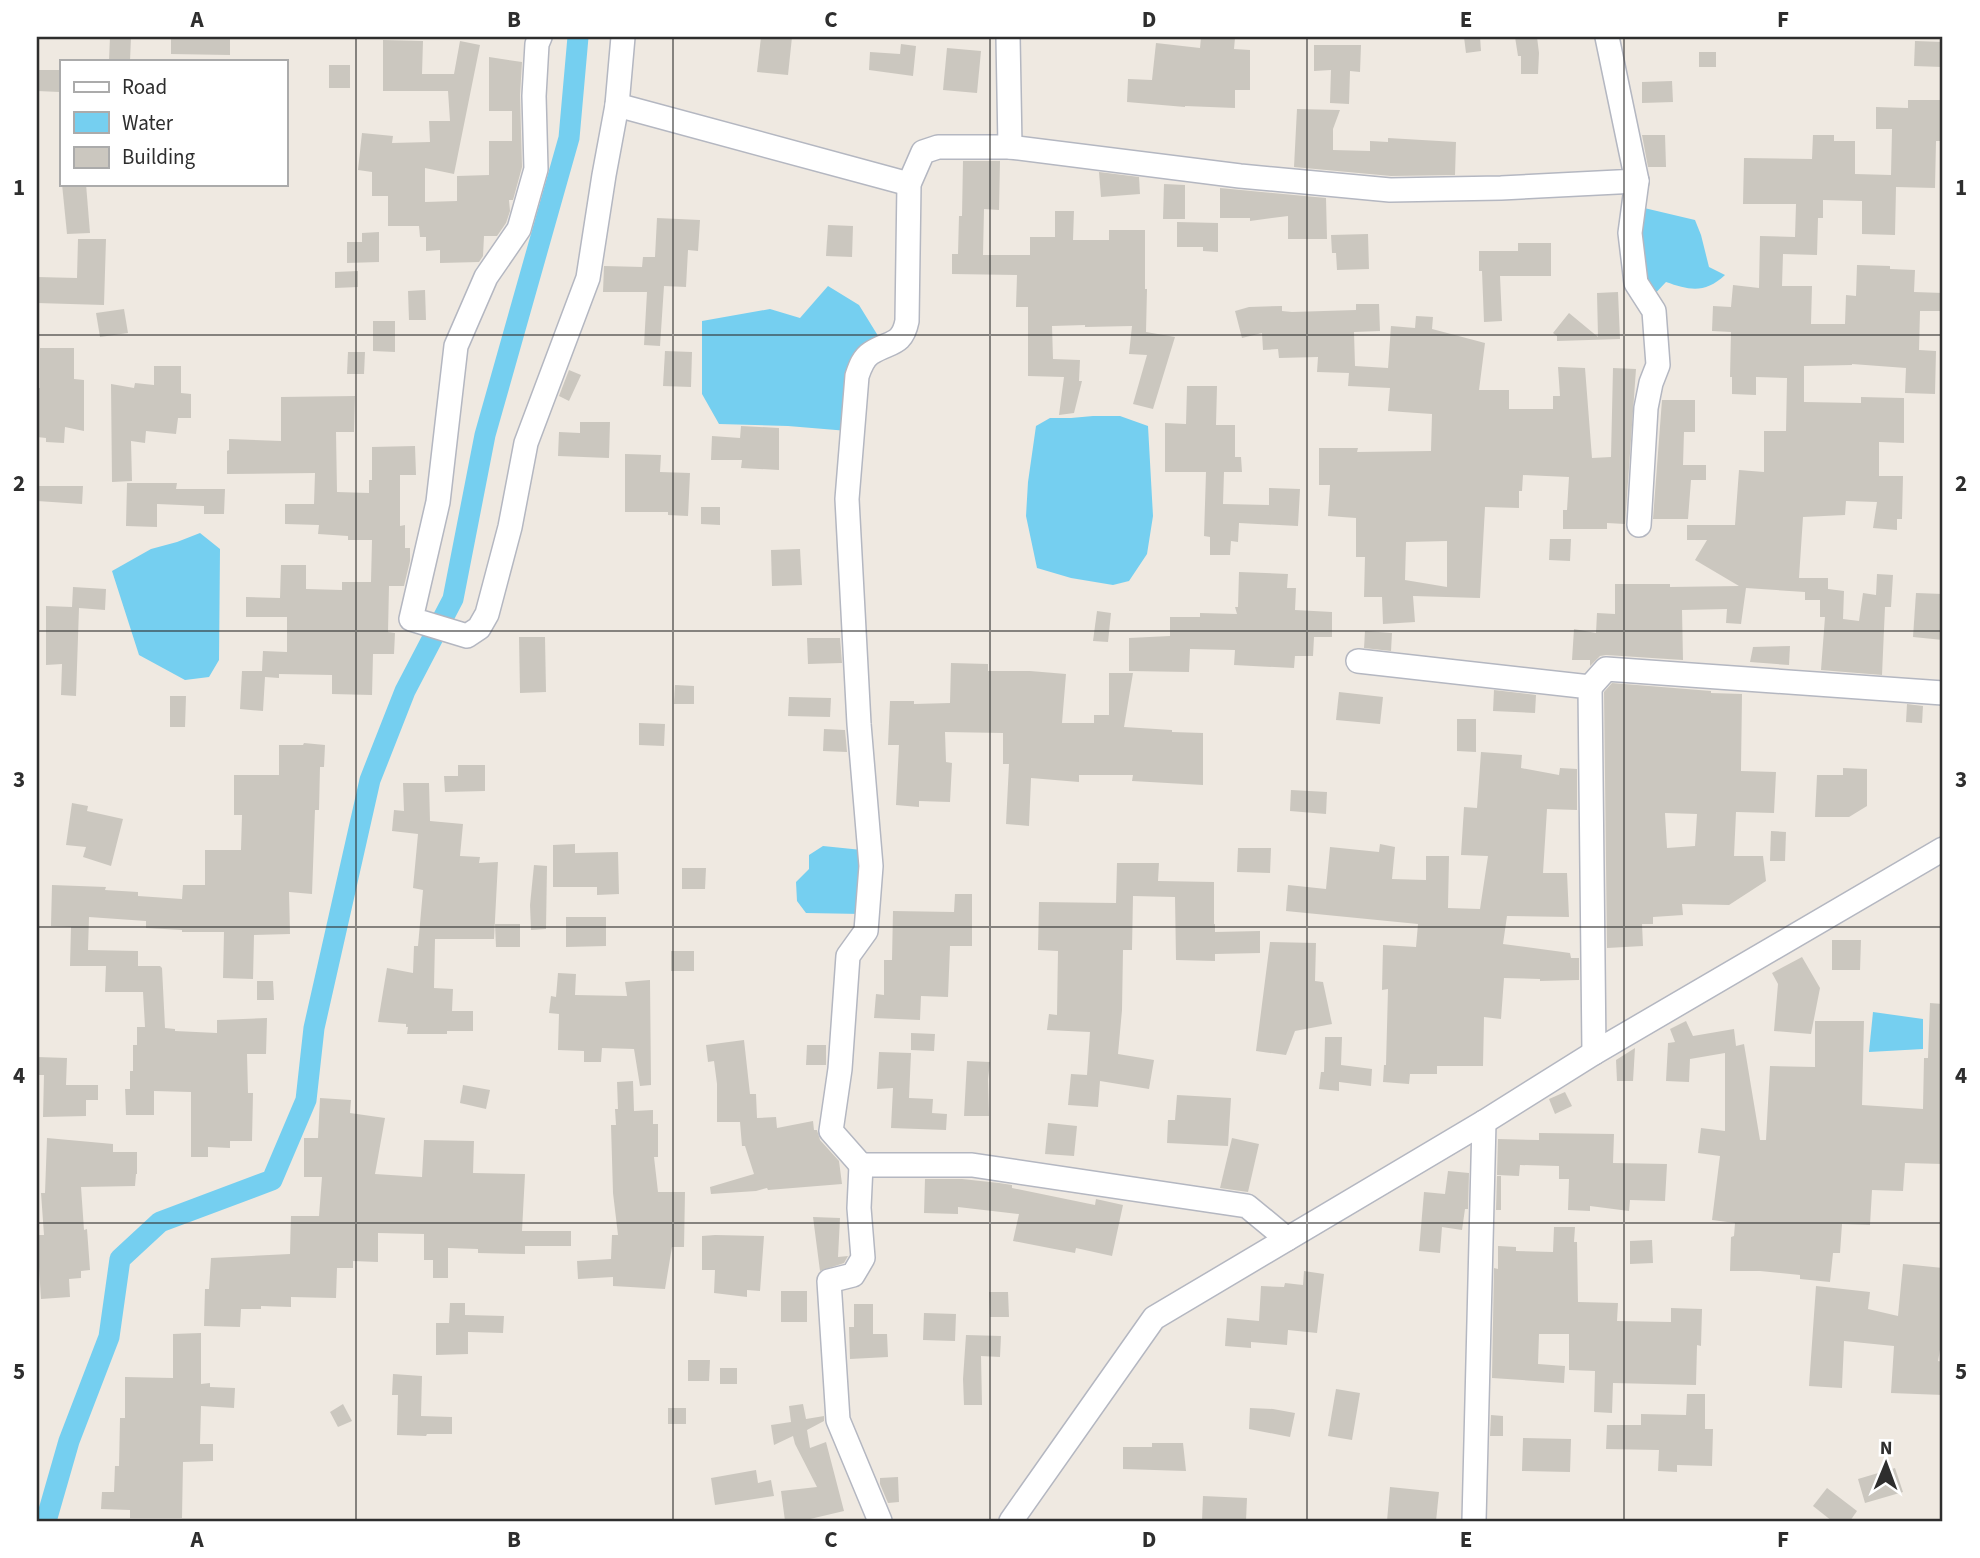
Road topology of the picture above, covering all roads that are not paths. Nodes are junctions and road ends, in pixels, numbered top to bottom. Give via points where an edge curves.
1 (540, 37) edge
2 (623, 37) edge
3 (1007, 37) edge
4 (1607, 37) edge
5 (617, 105) junction
6 (1010, 147) junction
7 (1637, 181) junction
8 (909, 184) junction
9 (1639, 525) dead end
10 (1358, 661) dead end
11 (1590, 687) junction
12 (1943, 693) edge
13 (1943, 849) edge
14 (1594, 1053) junction
15 (1484, 1122) junction
16 (862, 1165) junction
17 (1287, 1239) junction
18 (880, 1521) edge
19 (1011, 1521) edge
20 (1474, 1521) edge

1 - 5 street via 534,96 536,169 519,229 486,276 456,346 438,502 411,619 467,636 487,614 526,443 588,278
2 - 5 street
3 - 6 street
4 - 7 street
5 - 8 street
6 - 7 street via 1390,190
6 - 8 street via 938,147 923,152
7 - 9 street via 1630,233 1636,283 1654,311 1658,365 1646,408
8 - 16 street via 907,321 896,342 869,354 861,363 847,499 871,866 866,932 848,956 831,1131
10 - 11 street
11 - 12 street via 1606,669
11 - 14 street
13 - 14 street
14 - 15 street
15 - 17 street
15 - 20 street
16 - 17 street via 972,1165 1247,1206
16 - 18 street via 863,1258 853,1275 829,1281 838,1420
17 - 19 street via 1154,1318

